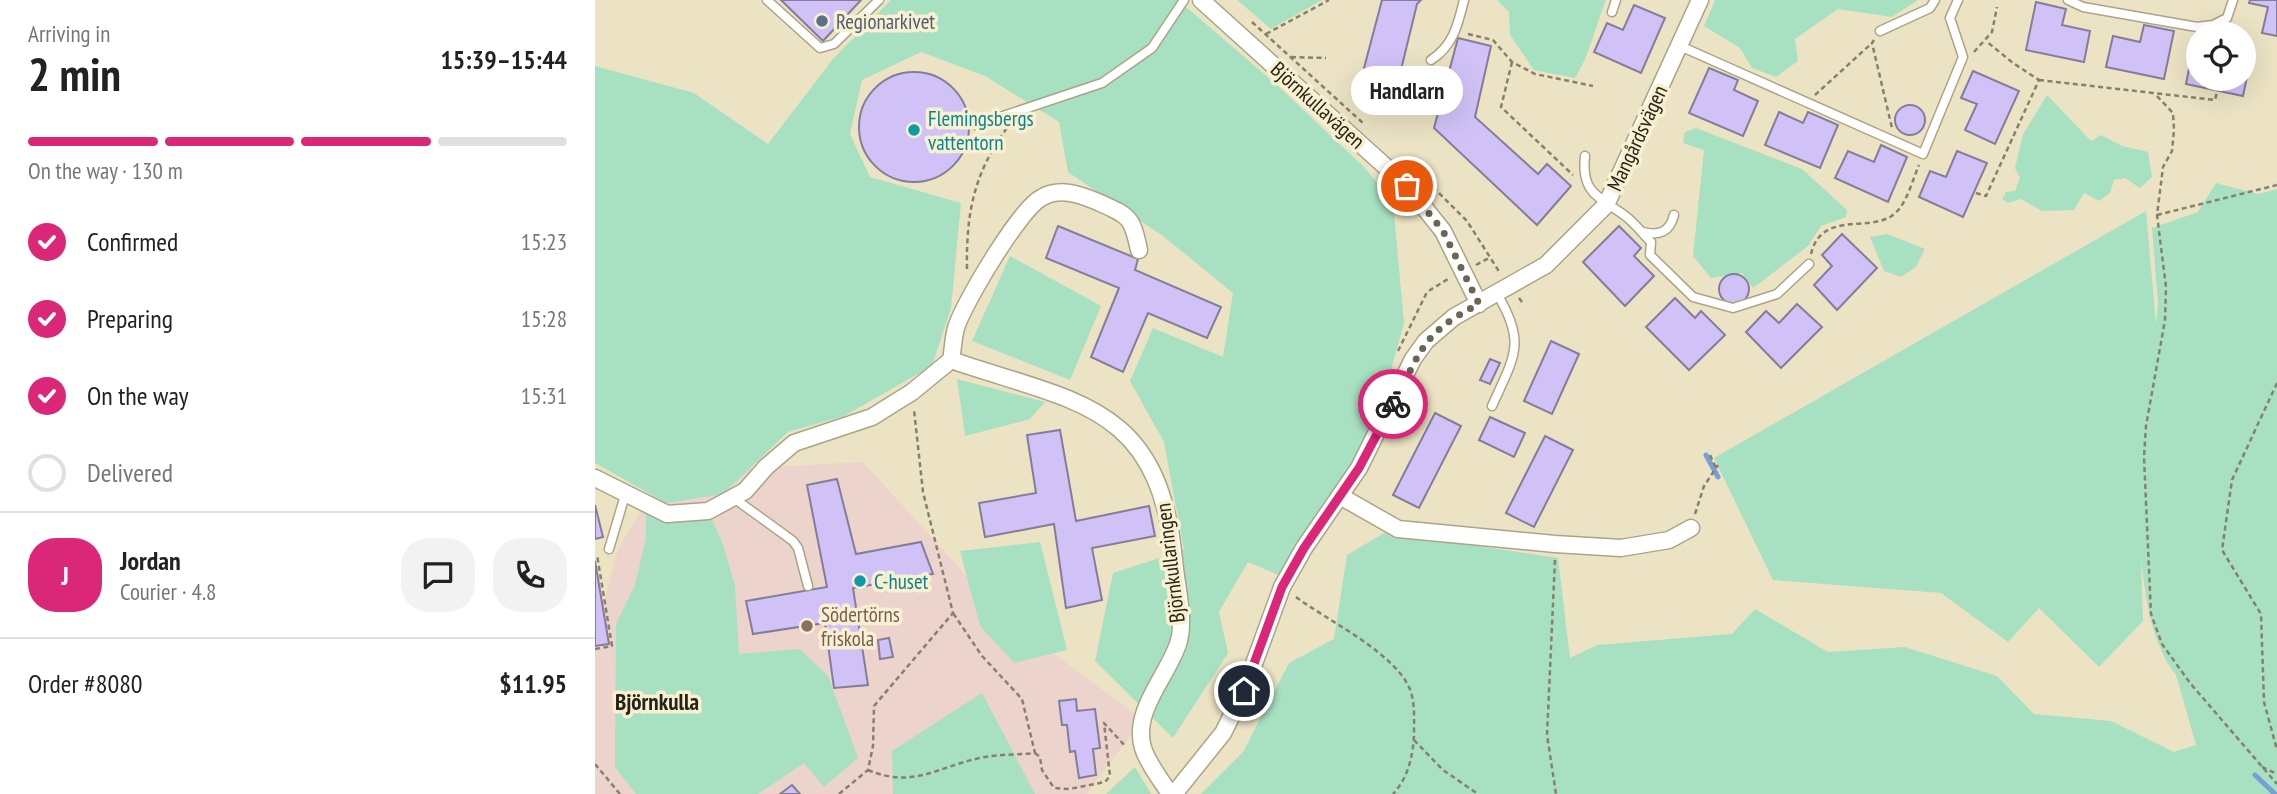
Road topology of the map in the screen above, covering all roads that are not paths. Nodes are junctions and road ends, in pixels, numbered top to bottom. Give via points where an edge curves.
1 (767, 0) edge
2 (879, 0) edge
3 (1184, 0) edge
4 (1201, 0) edge
5 (1464, 0) edge
6 (1616, 0) edge
7 (1700, 0) edge
8 (1935, 0) edge
9 (1958, 0) edge
10 (2068, 0) edge
11 (2233, 0) edge
12 (1612, 12) dead end
13 (1880, 31) road end
14 (1680, 46) junction
15 (1431, 60) road end
16 (976, 125) dead end
17 (1584, 156) dead end
18 (1606, 205) junction
19 (1674, 215) dead end
20 (1641, 232) junction
21 (1139, 250) dead end
22 (1809, 264) road end
23 (1497, 294) junction
24 (1479, 304) junction
25 (951, 360) junction
26 (1492, 406) dead end
27 (595, 478) edge
28 (626, 492) junction
29 (1340, 496) junction
30 (735, 499) junction
31 (1691, 528) road end
32 (609, 549) dead end
33 (808, 586) dead end
34 (1172, 794) edge

1 - 2 lane via 812,44 827,48
3 - 16 lane via 1152,48 1101,83
4 - 24 street, Björnkullavägen via 1407,186 1443,231
5 - 15 lane via 1457,30
6 - 12 lane
7 - 14 street, Mangårdsvägen
8 - 13 lane via 1930,8
9 - 14 lane via 1950,18 1963,57 1923,154
10 - 11 lane via 2083,7 2197,27 2227,18
14 - 18 street, Mangårdsvägen
17 - 18 lane via 1591,192
18 - 20 lane
18 - 23 street, Mangårdsvägen via 1546,265
19 - 20 lane via 1660,234
20 - 22 lane via 1651,242 1650,255 1683,290 1693,298 1733,308 1777,294
21 - 25 street via 1133,222 1126,214 1075,193 1042,196 1009,234 961,317
23 - 24 street, Mangårdsvägen
23 - 26 lane via 1517,336 1513,360
24 - 29 street via 1454,317 1426,341
25 - 30 street via 872,417 794,443
25 - 34 street, Björnkullaringen via 1083,404 1120,428 1141,452 1159,485 1169,524 1179,641 1151,695 1143,747
27 - 28 street
28 - 30 street via 667,514 708,510
28 - 32 lane
29 - 31 street via 1398,529 1555,544 1621,548 1669,540
29 - 34 street via 1282,587 1244,691 1223,733
30 - 33 lane via 793,541

